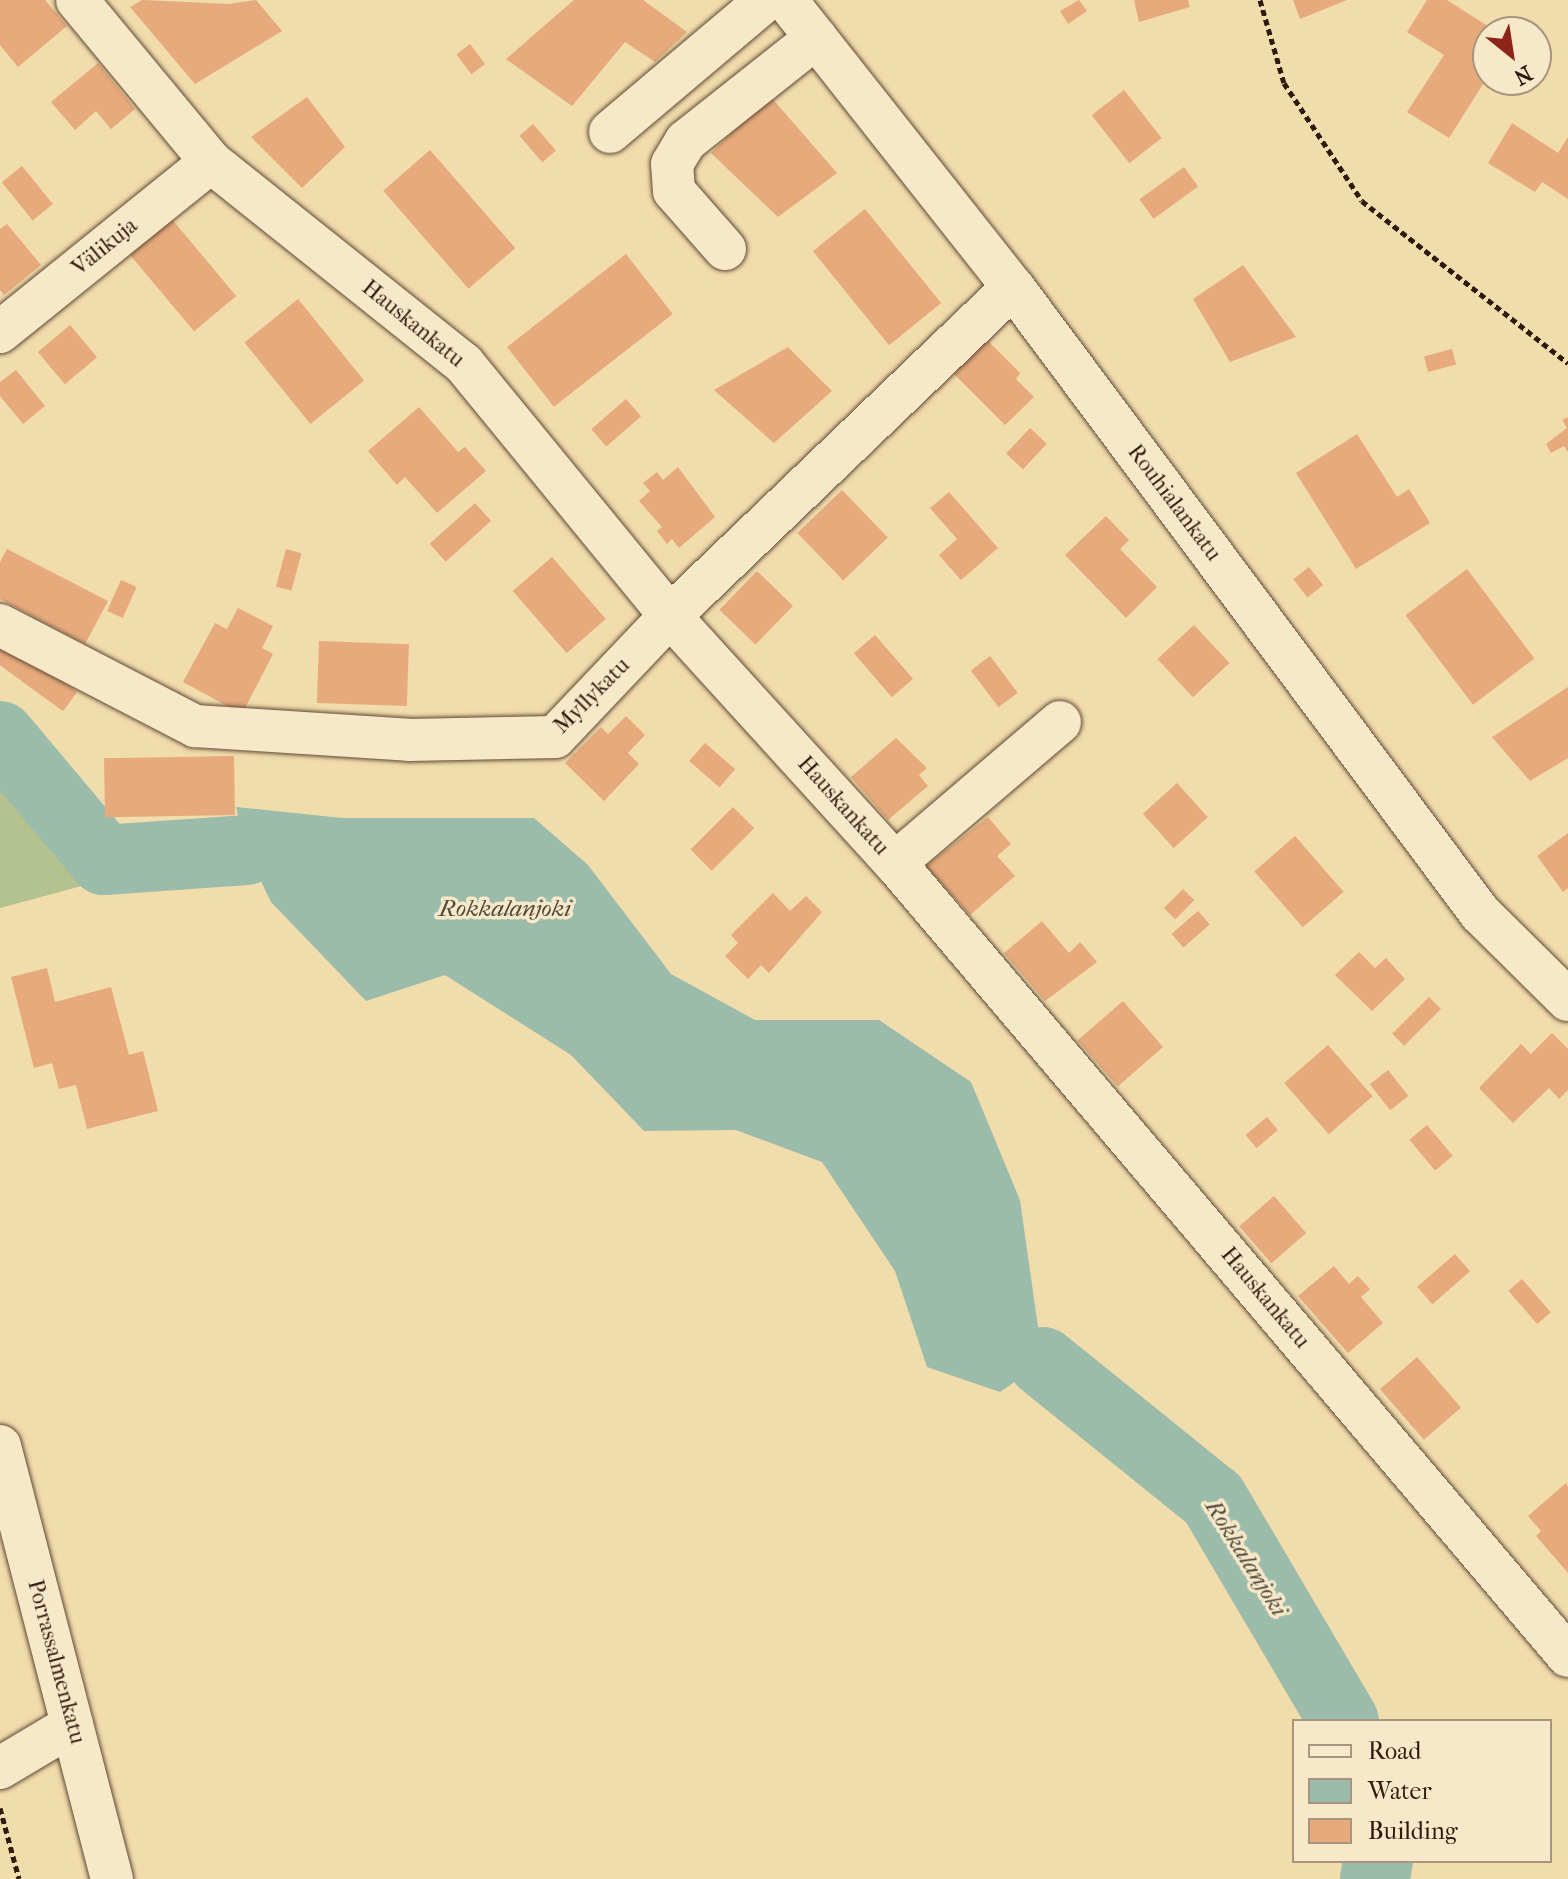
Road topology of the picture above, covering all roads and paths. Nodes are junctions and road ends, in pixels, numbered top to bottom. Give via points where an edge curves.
1 (77, 0) edge
2 (782, 0) edge
3 (1260, 0) edge
4 (816, 38) junction
5 (610, 132) dead end
6 (211, 162) junction
7 (725, 249) dead end
8 (1013, 287) junction
9 (0, 332) edge
10 (1568, 363) edge
11 (670, 616) junction
12 (0, 625) edge
13 (1060, 722) dead end
14 (895, 863) junction
15 (1568, 1000) edge
16 (0, 1446) edge
17 (1568, 1656) edge
18 (72, 1725) junction
19 (0, 1768) edge
20 (0, 1808) edge
21 (19, 1879) edge
22 (112, 1879) edge

1 - 6 street, Hauskankatu
2 - 4 street, Rouhialankatu
2 - 5 street
3 - 10 path via 1284,83 1362,201
4 - 7 street via 686,141 672,164 674,191
4 - 8 street, Rouhialankatu
6 - 9 street, Välikuja
6 - 11 street, Hauskankatu via 464,364
8 - 11 street, Myllykatu
8 - 15 street, Rouhialankatu via 1480,913
11 - 12 street, Myllykatu via 555,737 409,740 195,726
11 - 14 street, Hauskankatu
13 - 14 street
14 - 17 street, Hauskankatu
16 - 18 street, Porrassalmenkatu
18 - 19 street
18 - 22 street, Porrassalmenkatu
20 - 21 path

